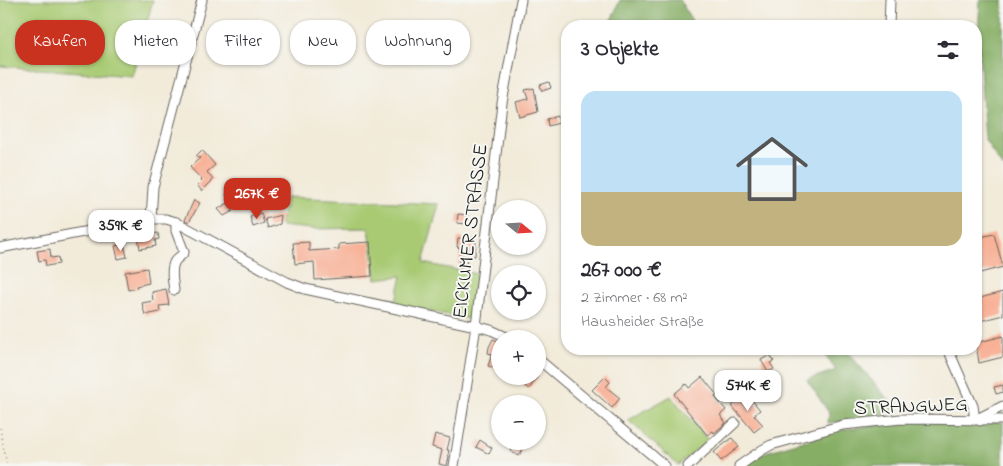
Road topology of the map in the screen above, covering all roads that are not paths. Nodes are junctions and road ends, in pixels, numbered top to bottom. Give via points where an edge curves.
1 (202, 0) edge
2 (521, 0) edge
3 (890, 0) edge
4 (889, 20) edge
5 (150, 219) junction
6 (176, 222) junction
7 (0, 248) edge
8 (174, 290) dead end
9 (476, 326) junction
10 (491, 330) edge
11 (951, 355) edge
12 (546, 366) edge
13 (1003, 406) edge
14 (978, 420) junction
15 (1003, 420) edge
16 (736, 423) dead end
17 (454, 466) edge
18 (665, 466) edge
19 (688, 466) edge
20 (740, 466) edge

1 - 5 street via 154,187
2 - 9 street, EICKUMER STRASSE via 502,103
3 - 4 street
5 - 6 street
5 - 7 street
6 - 8 street via 184,252 173,266
6 - 9 street via 305,289
9 - 10 street
9 - 17 street, EICKUMER STRASSE
11 - 14 street
12 - 18 street
13 - 14 street
14 - 15 street, STRANGWEG
14 - 20 street, STRANGWEG via 901,419 843,424 772,445
16 - 19 street

